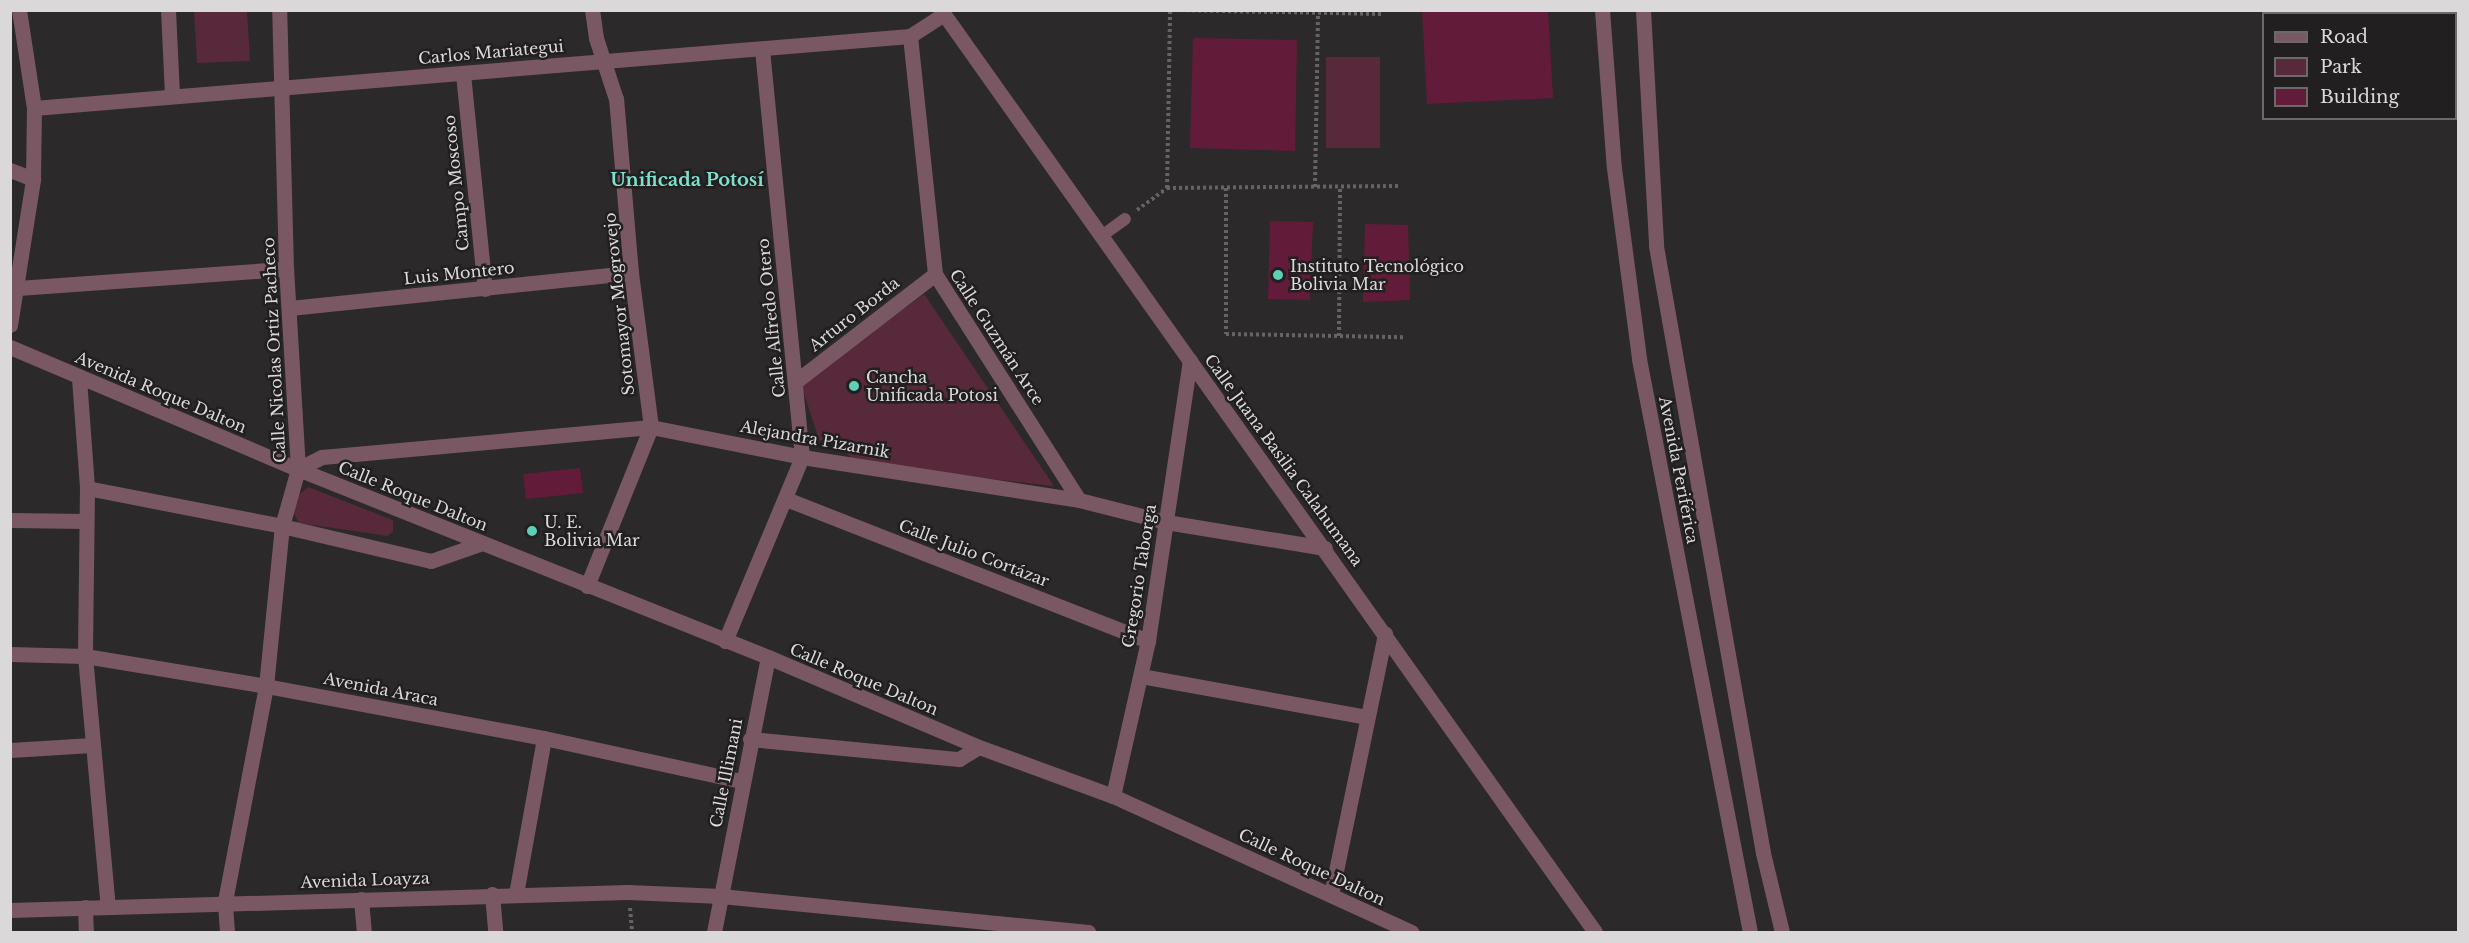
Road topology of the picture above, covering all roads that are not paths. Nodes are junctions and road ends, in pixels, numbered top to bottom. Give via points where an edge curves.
1 (19, 10) edge
2 (168, 10) edge
3 (279, 10) edge
4 (592, 10) edge
5 (1602, 10) edge
6 (1643, 10) edge
7 (943, 12) edge
8 (910, 36) junction
9 (762, 50) junction
10 (604, 60) junction
11 (464, 74) junction
12 (280, 86) junction
13 (172, 95) junction
14 (34, 108) junction
15 (10, 170) edge
16 (33, 179) junction
17 (1125, 219) road end
18 (1103, 235) junction
19 (286, 269) junction
20 (631, 273) junction
21 (935, 274) junction
22 (18, 288) junction
23 (485, 289) junction
24 (290, 308) junction
25 (10, 325) edge
26 (10, 347) edge
27 (1190, 360) junction
28 (79, 378) junction
29 (795, 382) junction
30 (651, 426) junction
31 (802, 457) junction
32 (298, 469) junction
33 (87, 488) junction
34 (786, 499) junction
35 (1079, 500) junction
36 (10, 520) edge
37 (86, 521) junction
38 (1166, 522) junction
39 (282, 526) junction
40 (482, 543) junction
41 (1326, 548) junction
42 (587, 586) junction
43 (1385, 634) junction
44 (725, 641) junction
45 (1148, 641) junction
46 (10, 654) edge
47 (85, 656) junction
48 (768, 657) junction
49 (1141, 676) junction
50 (266, 686) junction
51 (1366, 717) junction
52 (544, 738) junction
53 (750, 739) junction
54 (92, 745) junction
55 (979, 747) junction
56 (10, 750) edge
57 (741, 781) junction
58 (1113, 796) junction
59 (492, 894) junction
60 (516, 894) junction
61 (1331, 895) junction
62 (721, 896) junction
63 (361, 899) junction
64 (225, 902) junction
65 (85, 907) junction
66 (108, 907) junction
67 (10, 910) edge
68 (86, 933) edge
69 (227, 933) edge
70 (364, 933) edge
71 (495, 933) edge
72 (714, 933) edge
73 (1088, 933) edge
74 (1411, 933) edge
75 (1595, 933) edge
76 (1750, 933) edge
77 (1782, 933) edge

1 - 14 street
2 - 13 street
3 - 12 street, Calle Nicolas Ortiz Pacheco
4 - 10 street, Sotomayor Mogrovejo
5 - 76 street, Avenida Periférica via 1614,168 1639,360
6 - 77 street, Avenida Periférica via 1656,246 1764,853
7 - 8 street, Carlos Mariategui
7 - 18 street, Calle Juana Basilia Calahumana
8 - 9 street, Carlos Mariategui
8 - 21 street, Calle Guzmán Arce
9 - 10 street, Carlos Mariategui
9 - 29 street, Calle Alfredo Otero
10 - 11 street, Carlos Mariategui
10 - 20 street, Sotomayor Mogrovejo via 616,99
11 - 12 street, Carlos Mariategui
11 - 23 street, Campo Moscoso
12 - 13 street, Carlos Mariategui
12 - 19 street, Calle Nicolas Ortiz Pacheco
13 - 14 street, Carlos Mariategui
14 - 16 street
15 - 16 street
16 - 22 street
17 - 18 lane
18 - 27 street, Calle Juana Basilia Calahumana
19 - 22 street
19 - 24 street, Calle Nicolas Ortiz Pacheco
20 - 23 street, Luis Montero
20 - 30 street, Sotomayor Mogrovejo
21 - 29 street, Arturo Borda
21 - 35 street, Calle Guzmán Arce
22 - 25 street
23 - 24 street, Luis Montero
24 - 32 street, Calle Nicolas Ortiz Pacheco
26 - 28 street, Avenida Roque Dalton
27 - 38 street, Gregorio Taborga
27 - 41 street, Calle Juana Basilia Calahumana
28 - 32 street, Avenida Roque Dalton
28 - 33 street
29 - 31 street, Calle Alfredo Otero
30 - 31 street, Alejandra Pizarnik
30 - 32 street, Alejandra Pizarnik via 322,457
30 - 42 street, Sotomayor Mogrovejo
31 - 34 street, Calle Alfredo Otero
31 - 35 street, Alejandra Pizarnik
32 - 39 street, Calle Nicolas Ortiz Pacheco
32 - 40 street, Calle Roque Dalton
33 - 37 street
33 - 39 street
34 - 44 street, Calle Alfredo Otero
34 - 45 street, Calle Julio Cortázar
35 - 38 street, Alejandra Pizarnik
36 - 37 street
37 - 47 street
38 - 41 street, Alejandra Pizarnik
38 - 45 street, Gregorio Taborga
39 - 40 street via 430,561
39 - 50 street, Calle Nicolas Ortiz Pacheco
40 - 42 street, Calle Roque Dalton
41 - 43 street, Calle Juana Basilia Calahumana
42 - 44 street, Calle Roque Dalton
43 - 51 street
43 - 75 street, Calle Juana Basilia Calahumana
44 - 48 street, Calle Roque Dalton
45 - 49 street, Gregorio Taborga
46 - 47 street, Avenida Araca
47 - 50 street, Avenida Araca
47 - 54 street
48 - 53 street, Calle Illimani
48 - 55 street, Calle Roque Dalton
49 - 51 street
49 - 58 street, Gregorio Taborga
50 - 52 street, Avenida Araca
50 - 64 street, Calle Nicolas Ortiz Pacheco
51 - 61 street
52 - 57 street, Avenida Araca
52 - 60 street
53 - 55 street via 959,759
53 - 57 street, Calle Illimani
54 - 56 street
54 - 66 street
55 - 58 street, Calle Roque Dalton
57 - 62 street, Calle Illimani
58 - 61 street, Calle Roque Dalton
59 - 60 street, Avenida Loayza
59 - 63 street, Avenida Loayza
59 - 71 street
60 - 62 street, Avenida Loayza via 628,892
61 - 74 street, Calle Roque Dalton
62 - 72 street, Calle Illimani
62 - 73 street, Avenida Loayza
63 - 64 street, Avenida Loayza
63 - 70 street
64 - 66 street, Avenida Loayza
64 - 69 street, Calle Nicolas Ortiz Pacheco
65 - 66 street, Avenida Loayza
65 - 67 street, Avenida Loayza
65 - 68 street

